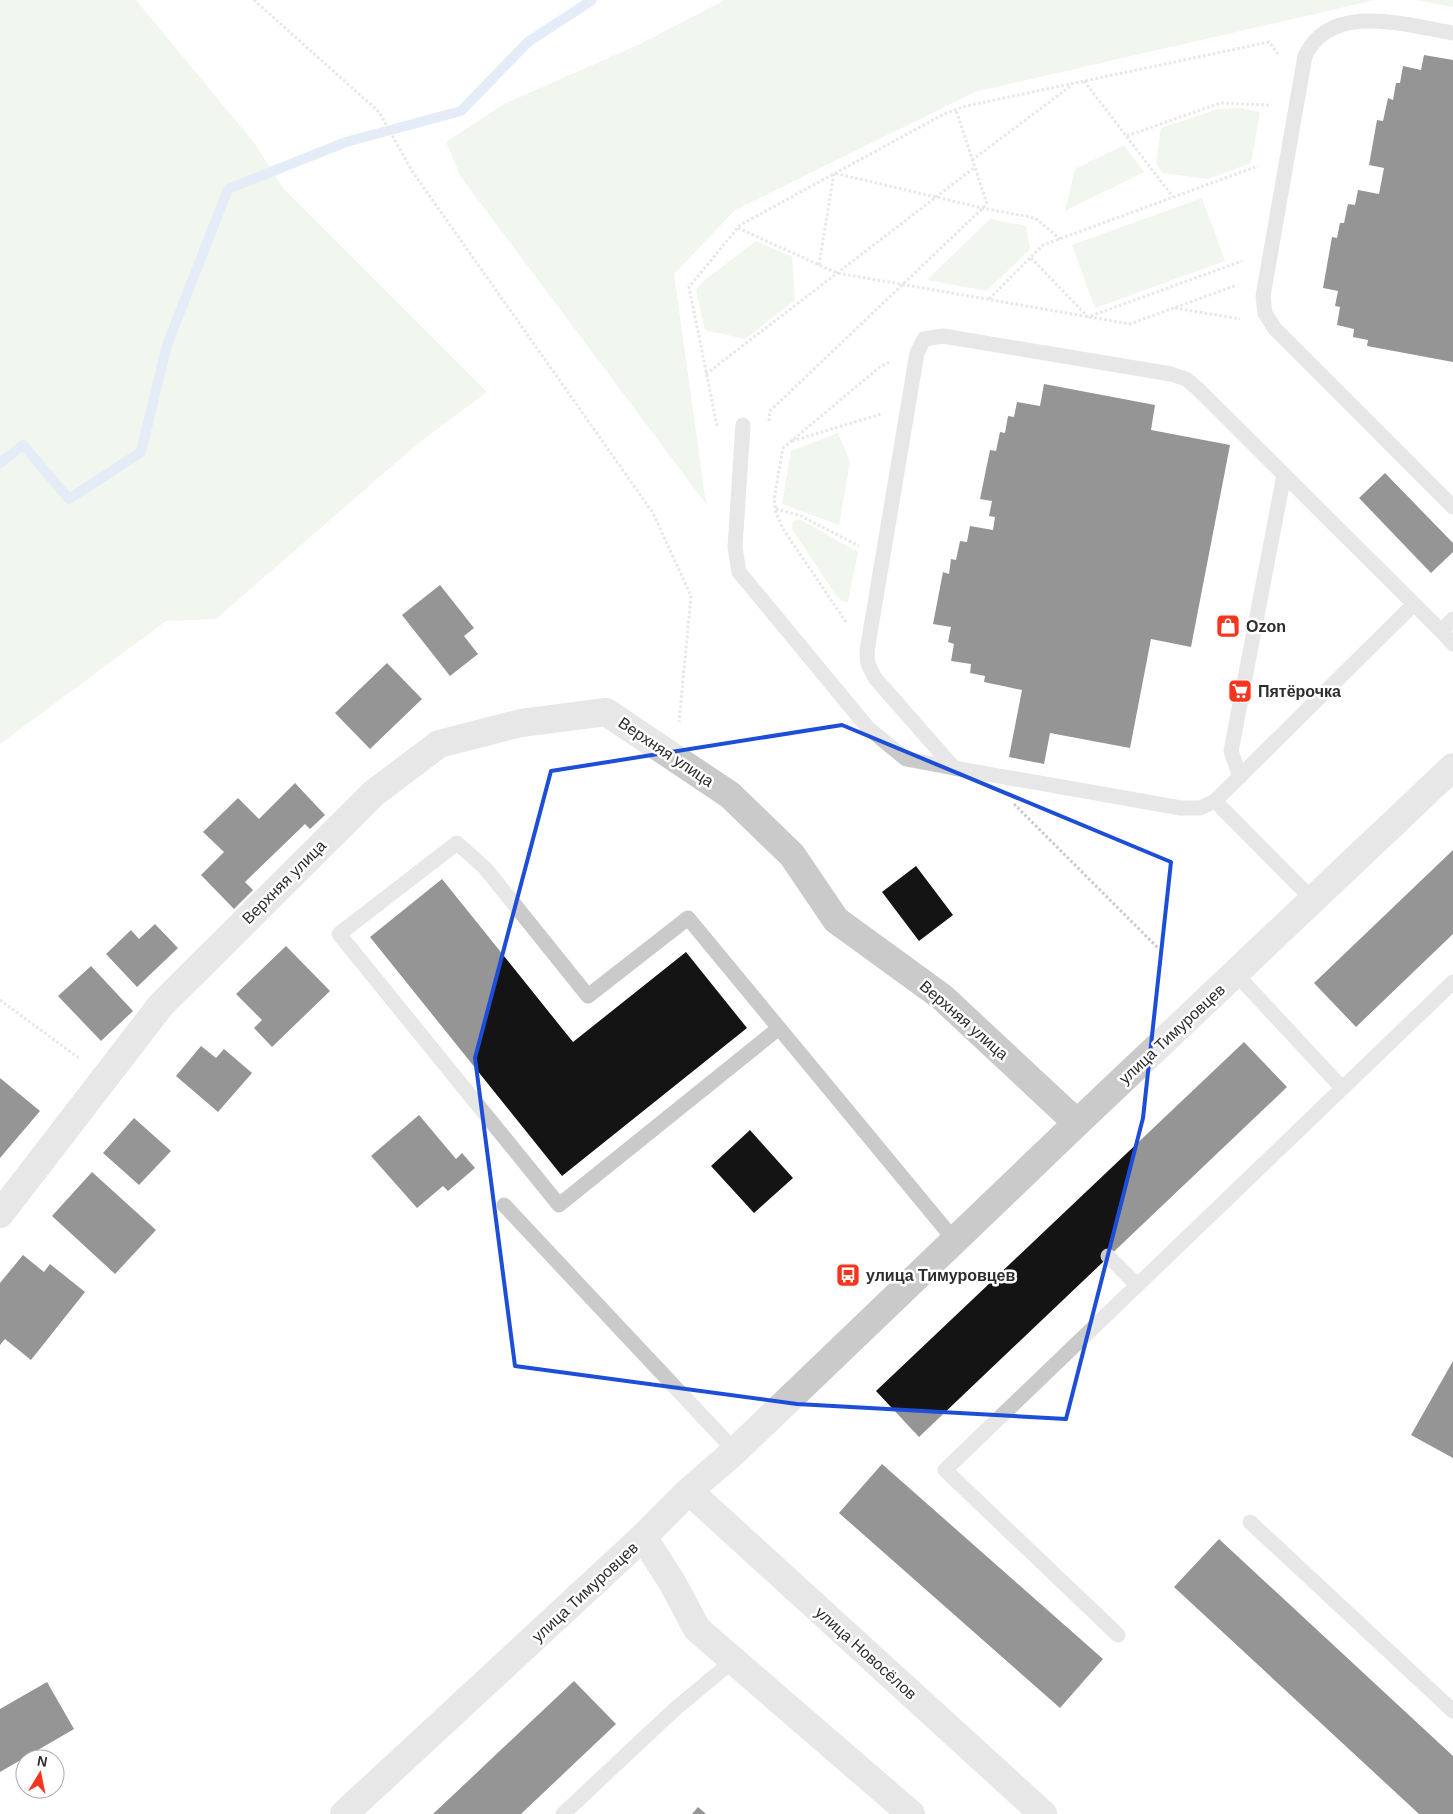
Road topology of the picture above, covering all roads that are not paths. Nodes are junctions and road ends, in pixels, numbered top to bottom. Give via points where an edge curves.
1 (1453, 33) edge
2 (743, 425) dead end
3 (1284, 474) junction
4 (1453, 507) edge
5 (1414, 604) junction
6 (1453, 619) edge
7 (1441, 631) junction
8 (1453, 644) edge
9 (1453, 767) edge
10 (954, 768) junction
11 (1240, 777) junction
12 (1215, 801) junction
13 (1314, 900) junction
14 (1236, 974) junction
15 (1453, 982) edge
16 (778, 1028) junction
17 (1342, 1088) junction
18 (1077, 1123) junction
19 (8, 1193) edge
20 (504, 1205) dead end
21 (0, 1214) edge
22 (956, 1242) junction
23 (1108, 1256) dead end
24 (1138, 1285) junction
25 (735, 1452) junction
26 (688, 1492) junction
27 (1250, 1522) dead end
28 (644, 1538) junction
29 (1118, 1635) dead end
30 (734, 1660) junction
31 (1453, 1711) edge
32 (344, 1814) edge
33 (563, 1814) edge
34 (912, 1814) edge
35 (1043, 1814) edge

1 - 4 lane via 1365,19 1324,32 1311,43 1305,56 1263,296 1265,313 1272,325
2 - 10 lane via 735,547 739,572 868,728 906,759
3 - 5 lane
3 - 10 lane via 1186,379 943,336 924,339 914,364 867,651 868,664 876,678
3 - 11 lane via 1231,751
5 - 7 lane
5 - 11 lane
6 - 7 lane
7 - 8 lane
9 - 13 street, улица Тимуровцев
10 - 12 lane via 1181,808 1200,808
11 - 12 lane
12 - 13 lane
13 - 14 street, улица Тимуровцев
14 - 17 lane
14 - 18 street, улица Тимуровцев
15 - 17 lane
16 - 16 lane via 688,918 588,996 485,868 457,843 339,934 559,1205
16 - 22 lane
17 - 24 lane
18 - 19 street, Верхняя улица via 942,997 836,920 792,855 730,795 606,712 521,723 439,744 374,793 161,1005 106,1077
18 - 22 street, улица Тимуровцев
19 - 21 street, Верхняя улица
20 - 25 lane
22 - 25 street, улица Тимуровцев
23 - 24 lane
24 - 29 lane via 945,1470
25 - 26 street, улица Тимуровцев
26 - 28 street, улица Тимуровцев
26 - 35 street, улица Новосёлов
27 - 31 lane
28 - 30 street via 696,1629
28 - 32 street, улица Тимуровцев
30 - 33 lane via 675,1709
30 - 34 street

